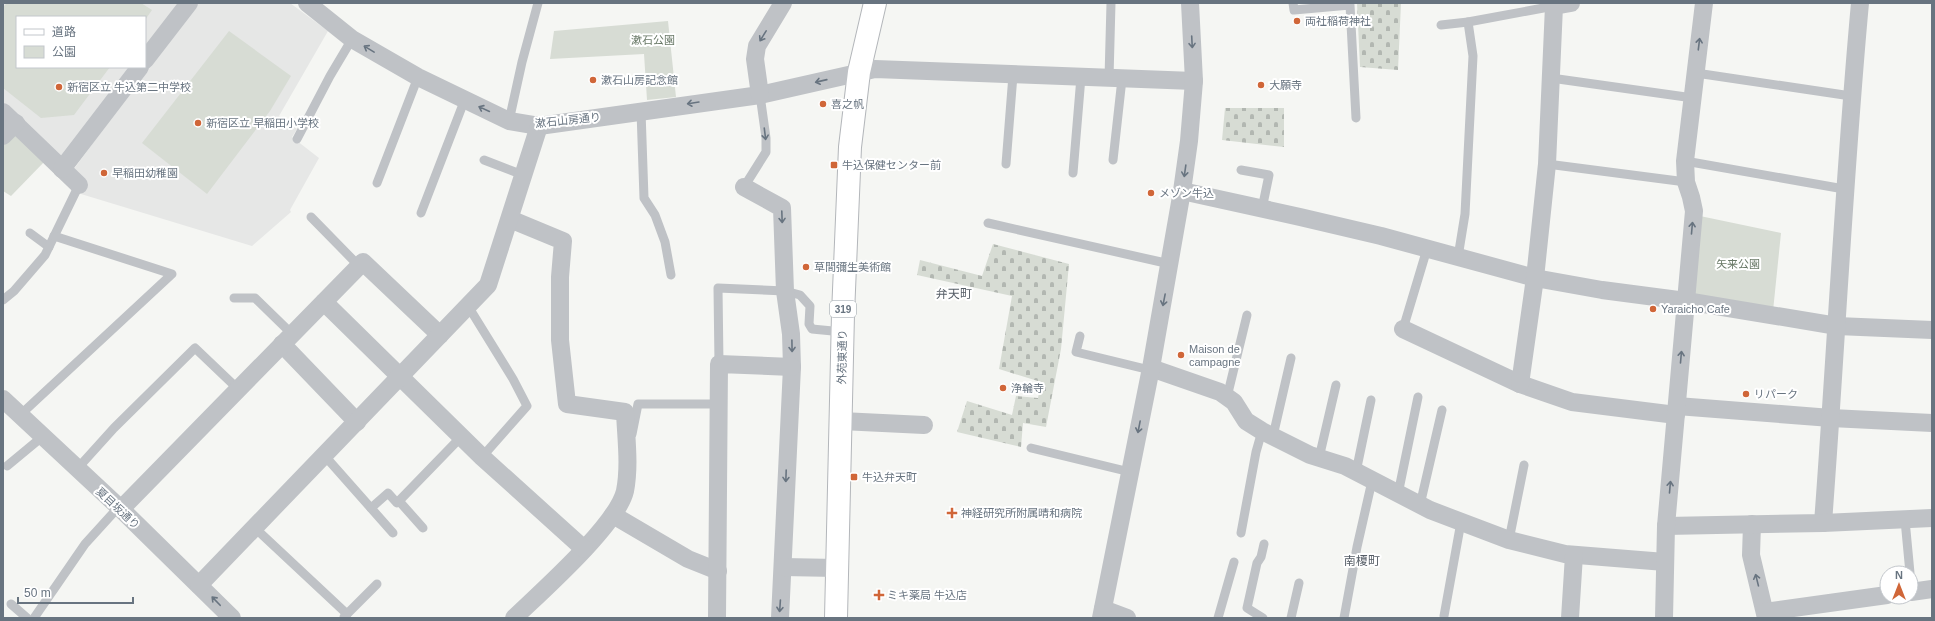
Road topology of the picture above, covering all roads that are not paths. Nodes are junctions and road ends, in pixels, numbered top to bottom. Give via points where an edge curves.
1 (189, 3) edge
2 (307, 3) edge
3 (538, 3) edge
4 (783, 3) edge
5 (874, 3) edge
6 (1111, 3) edge
7 (1190, 3) edge
8 (1293, 3) edge
9 (1704, 3) edge
10 (1860, 3) edge
11 (1562, 5) edge
12 (1468, 22) junction
13 (1441, 25) dead end
14 (352, 39) junction
15 (146, 59) edge
16 (139, 68) edge
17 (859, 72) junction
18 (1696, 72) junction
19 (1013, 75) junction
20 (418, 77) junction
21 (1080, 77) junction
22 (1116, 78) junction
23 (1551, 78) junction
24 (1194, 81) junction
25 (760, 95) junction
26 (1851, 96) junction
27 (1692, 98) junction
28 (465, 100) junction
29 (641, 111) junction
30 (1356, 118) dead end
31 (509, 121) junction
32 (7, 124) edge
33 (539, 126) junction
34 (298, 139) dead end
35 (484, 160) dead end
36 (1114, 160) dead end
37 (1685, 161) junction
38 (1006, 164) dead end
39 (1547, 164) junction
40 (62, 169) junction
41 (1241, 170) dead end
42 (1073, 173) dead end
43 (523, 176) junction
44 (1686, 182) junction
45 (377, 183) dead end
46 (79, 185) joint
47 (744, 187) joint
48 (1844, 190) junction
49 (1182, 192) junction
50 (1262, 208) junction
51 (421, 213) dead end
52 (311, 217) dead end
53 (510, 219) junction
54 (988, 223) dead end
55 (30, 233) dead end
56 (54, 236) junction
57 (49, 247) junction
58 (1427, 249) junction
59 (1458, 257) junction
60 (1170, 264) junction
61 (359, 266) junction
62 (671, 275) dead end
63 (1534, 278) junction
64 (785, 291) junction
65 (234, 298) dead end
66 (3, 300) edge
67 (1686, 301) junction
68 (324, 302) junction
69 (468, 306) junction
70 (1247, 314) dead end
71 (1837, 326) junction
72 (1403, 329) joint
73 (1932, 330) edge
74 (843, 332) junction
75 (440, 335) junction
76 (1080, 336) dead end
77 (287, 339) junction
78 (1291, 358) dead end
79 (719, 364) junction
80 (792, 367) junction
81 (1151, 369) junction
82 (400, 377) junction
83 (1520, 384) junction
84 (1336, 385) dead end
85 (238, 389) junction
86 (1227, 397) junction
87 (1418, 397) dead end
88 (3, 399) edge
89 (1371, 400) dead end
90 (719, 404) junction
91 (1442, 410) dead end
92 (1676, 410) junction
93 (19, 416) junction
94 (1831, 418) junction
95 (841, 420) junction
96 (357, 422) junction
97 (1932, 423) edge
98 (924, 425) dead end
99 (1268, 433) junction
100 (42, 437) junction
101 (461, 437) junction
102 (1031, 448) dead end
103 (324, 455) junction
104 (482, 457) junction
105 (628, 457) junction
106 (1319, 458) junction
107 (7, 466) dead end
108 (1524, 466) dead end
109 (77, 469) junction
110 (1130, 472) junction
111 (1356, 472) junction
112 (1372, 481) junction
113 (1398, 494) junction
114 (399, 501) junction
115 (1420, 505) junction
116 (371, 508) junction
117 (121, 510) junction
118 (613, 514) junction
119 (1932, 518) edge
120 (1905, 520) junction
121 (1461, 522) junction
122 (1823, 523) junction
123 (1752, 524) junction
124 (1666, 526) junction
125 (255, 528) junction
126 (423, 528) dead end
127 (393, 533) dead end
128 (1241, 533) dead end
129 (1509, 540) junction
130 (1264, 544) dead end
131 (584, 549) junction
132 (1574, 555) junction
133 (1234, 562) dead end
134 (1665, 562) junction
135 (1909, 565) edge
136 (783, 567) junction
137 (837, 568) junction
138 (718, 571) junction
139 (1299, 583) dead end
140 (377, 584) dead end
141 (199, 585) junction
142 (1932, 590) edge
143 (1919, 591) edge
144 (1879, 596) edge
145 (11, 604) dead end
146 (1102, 613) edge
147 (1766, 615) edge
148 (345, 616) edge
149 (1444, 616) dead end
150 (27, 618) edge
151 (34, 618) edge
152 (232, 618) edge
153 (514, 618) edge
154 (717, 618) edge
155 (780, 618) edge
156 (836, 618) edge
157 (1127, 618) edge
158 (1218, 618) edge
159 (1263, 618) edge
160 (1291, 618) edge
161 (1344, 618) edge
162 (1570, 618) edge
163 (1664, 618) edge

1 - 15 street
2 - 14 street, 漱石山房通り
3 - 31 lane
4 -> 25 street via 757,46 755,59
5 - 17 main road, 外苑東通り / 319
6 - 22 lane
7 -> 24 street
8 - 30 lane via 1294,10 1350,5
18 -> 9 street
10 - 26 street
11 - 12 lane
11 - 23 street
12 - 13 lane
12 - 59 lane via 1473,56 1465,214
20 -> 14 street, 漱石山房通り
14 - 34 lane
16 - 40 street
17 - 19 street, 漱石山房通り via 875,70
17 -> 25 street, 漱石山房通り
17 - 74 main road, 外苑東通り / 319 via 850,154
18 - 26 lane
18 - 27 street
19 - 21 street, 漱石山房通り
19 - 38 lane
20 - 28 street, 漱石山房通り
20 - 45 lane
21 - 22 street, 漱石山房通り
21 - 42 lane
22 - 24 street, 漱石山房通り
22 - 36 lane
23 - 27 lane
23 - 39 street
24 -> 49 street
25 -> 29 street, 漱石山房通り
25 -> 47 lane via 766,152
26 - 48 street
27 - 37 street
31 -> 28 street, 漱石山房通り
28 - 51 lane
29 - 33 street, 漱石山房通り
29 - 62 lane via 644,198 655,215 665,242
31 - 33 street, 漱石山房通り
32 - 40 street
33 - 43 street
35 - 43 lane
37 - 44 street
37 - 48 lane
39 - 44 lane
39 - 63 street
40 - 46 street
41 - 50 lane via 1269,175
43 - 53 street
67 -> 44 street via 1694,211
46 - 56 lane
47 -> 64 street via 782,208
48 - 71 street
49 - 50 street
49 - 60 street
50 - 58 street
52 - 61 lane
53 - 69 street via 488,285
53 - 105 street via 563,240 560,340 567,404 625,412
54 - 60 lane
55 - 57 lane
56 - 57 lane
56 - 93 lane via 172,274
57 - 66 lane via 14,291
58 - 59 street
58 - 72 lane
59 - 63 street
60 -> 81 street
61 - 68 street
61 - 75 street via 363,262
63 - 67 street
63 - 83 street
64 - 74 lane via 800,295 810,306 809,324 812,329
64 - 79 lane via 718,288
64 -> 80 street via 791,334
65 - 77 lane via 255,298
67 - 71 street
92 -> 67 street
68 - 77 street
68 - 82 street
69 - 75 street
69 - 104 lane via 514,379 527,406
70 - 86 lane
71 - 73 street
71 - 94 street
72 - 83 street
74 - 95 main road, 外苑東通り / 319
75 - 82 street
76 - 81 lane via 1076,352
77 - 85 street
77 - 96 street
78 - 99 lane
79 - 80 street
79 - 90 street
80 -> 136 street
81 - 86 street via 1220,392
81 -> 110 street
82 - 96 street
82 - 101 street
83 - 92 street via 1572,402
84 - 106 lane
85 - 109 lane via 195,348 114,428
85 - 117 street
86 - 99 street via 1234,402 1246,420
87 - 113 lane
88 - 93 street, 夏目坂通り
89 - 111 lane
90 - 105 lane via 638,404
90 - 138 street
91 - 115 lane
92 - 94 street
124 -> 92 street
93 - 100 street, 夏目坂通り
94 - 97 street
94 - 122 street
95 - 98 street
95 - 137 main road, 外苑東通り / 319
96 - 103 street
99 - 106 street
99 - 128 lane via 1256,452
100 - 107 lane
100 - 109 street, 夏目坂通り
101 - 104 street
101 - 114 lane
102 - 110 lane
103 - 116 lane
103 - 125 street
104 - 131 street
105 - 118 street via 625,492
106 - 111 street
108 - 129 lane
109 - 117 street, 夏目坂通り
110 - 146 street
111 - 112 street
112 - 113 street
112 - 161 lane
113 - 115 street
114 - 116 lane via 397,503 388,493
114 - 126 lane
115 - 121 street
116 - 127 lane
117 - 141 street, 夏目坂通り
117 - 151 lane via 115,511 85,544
118 - 131 street
118 - 138 street via 688,559
119 - 120 street
120 - 122 street
120 - 135 lane
121 - 129 street
121 - 149 lane
122 - 123 street
123 - 124 street
147 -> 123 street via 1751,556
124 - 134 street
125 - 141 street
125 - 148 lane
129 - 132 street
130 - 159 lane via 1247,608
131 - 153 street
132 - 134 street
132 - 162 street
133 - 158 lane
134 - 163 street
136 - 137 street
136 -> 155 street
137 - 156 main road, 外苑東通り / 319
138 - 154 street
139 - 160 lane
140 - 148 lane
152 -> 141 street, 夏目坂通り
142 - 143 street
144 - 147 street
145 - 150 lane
146 - 157 street

